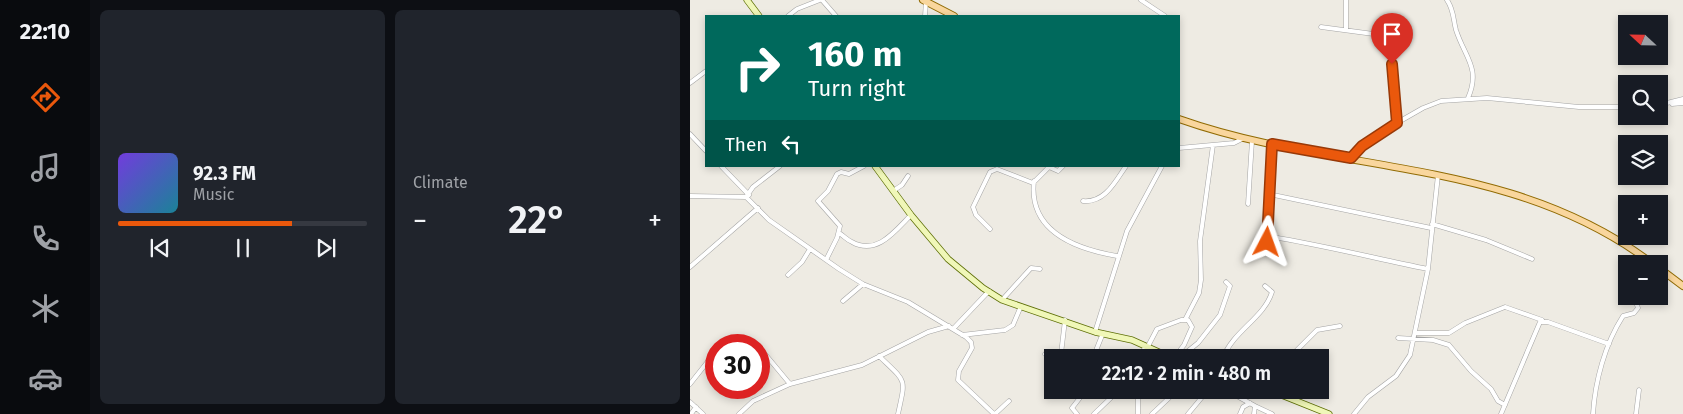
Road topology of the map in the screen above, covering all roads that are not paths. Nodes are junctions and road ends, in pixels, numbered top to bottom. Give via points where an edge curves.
1 (747, 0) edge
2 (821, 0) edge
3 (925, 0) edge
4 (1141, 0) edge
5 (1346, 0) edge
6 (1447, 0) edge
7 (758, 15) edge
8 (789, 15) edge
9 (835, 15) edge
10 (925, 15) edge
11 (952, 15) edge
12 (1164, 15) edge
13 (1321, 27) dead end
14 (1346, 30) junction
15 (705, 73) edge
16 (690, 83) edge
17 (1468, 98) junction
18 (1683, 99) edge
19 (1668, 103) edge
20 (1683, 103) edge
21 (1668, 104) edge
22 (1618, 107) edge
23 (1180, 118) edge
24 (1397, 123) junction
25 (690, 134) edge
26 (1242, 138) junction
27 (1252, 141) junction
28 (1272, 144) junction
29 (1213, 145) junction
30 (1180, 148) edge
31 (705, 150) edge
32 (1351, 158) junction
33 (722, 167) edge
34 (862, 167) edge
35 (876, 167) edge
36 (1048, 167) edge
37 (1048, 167) edge
38 (1062, 167) edge
39 (1125, 167) edge
40 (1161, 167) edge
41 (773, 168) edge
42 (1439, 174) junction
43 (908, 176) dead end
44 (1034, 182) junction
45 (893, 191) junction
46 (1269, 194) junction
47 (690, 196) edge
48 (748, 196) junction
49 (1083, 201) dead end
50 (1248, 204) dead end
51 (758, 208) junction
52 (910, 215) junction
53 (1431, 226) junction
54 (990, 229) dead end
55 (840, 233) junction
56 (1267, 236) junction
57 (1267, 242) dead end
58 (810, 249) junction
59 (1639, 255) edge
60 (1117, 256) junction
61 (1532, 259) dead end
62 (826, 260) junction
63 (690, 267) edge
64 (1428, 269) junction
65 (1040, 270) dead end
66 (788, 275) dead end
67 (1668, 275) edge
68 (1226, 282) dead end
69 (863, 284) junction
70 (1265, 286) dead end
71 (1683, 286) edge
72 (989, 291) junction
73 (1002, 300) junction
74 (843, 301) dead end
75 (1637, 305) edge
76 (1021, 306) junction
77 (1065, 320) junction
78 (1185, 320) junction
79 (1542, 321) junction
80 (1340, 326) dead end
81 (951, 328) junction
82 (1094, 332) junction
83 (1416, 332) junction
84 (1103, 333) junction
85 (962, 335) junction
86 (1398, 338) dead end
87 (1415, 339) junction
88 (1609, 344) junction
89 (1146, 348) joint
90 (1062, 349) edge
91 (1097, 349) edge
92 (1181, 349) edge
93 (1191, 349) edge
94 (1227, 349) edge
95 (1298, 349) edge
96 (879, 356) junction
97 (770, 360) edge
98 (705, 365) edge
99 (690, 384) edge
100 (790, 384) junction
101 (1639, 390) dead end
102 (1079, 399) edge
103 (1110, 399) edge
104 (1138, 399) edge
105 (1168, 399) edge
106 (1200, 399) edge
107 (1243, 399) edge
108 (1292, 399) edge
109 (1009, 401) dead end
110 (690, 402) edge
111 (1250, 403) junction
112 (1505, 405) junction
113 (1255, 406) junction
114 (696, 407) junction
115 (692, 414) edge
116 (703, 414) edge
117 (739, 414) edge
118 (898, 414) edge
119 (995, 414) edge
120 (1077, 414) edge
121 (1094, 414) edge
122 (1138, 414) edge
123 (1152, 414) edge
124 (1188, 414) edge
125 (1240, 414) edge
126 (1254, 414) edge
127 (1272, 414) edge
128 (1329, 414) edge
129 (1354, 414) edge
130 (1502, 414) edge
131 (1593, 414) edge
132 (1636, 414) edge

1 - 7 street
2 - 8 street
2 - 9 street
3 - 10 street
3 - 11 main road
4 - 12 street
5 - 14 street
6 - 17 street via 1474,73
13 - 14 street
14 - 24 street via 1381,35 1389,40
15 - 16 street
17 - 22 street
17 - 24 street via 1441,101
18 - 19 street
20 - 21 street
23 - 26 main road
24 - 32 street via 1362,146
25 - 31 street
26 - 27 main road
26 - 29 street via 1234,143
27 - 28 main road
27 - 50 street
28 - 32 main road
28 - 46 street
29 - 30 street
29 - 78 street via 1200,241 1200,286
32 - 42 main road
33 - 48 street
34 - 55 street via 848,174 836,174 828,191 818,201 839,223
35 - 45 street
36 - 44 street
37 - 38 street via 1058,171
39 - 49 street via 1108,191 1091,202
40 - 60 street via 1137,210
41 - 48 street via 752,187
42 - 53 street
42 - 59 main road via 1517,194 1562,211
43 - 45 street
44 - 54 street via 997,169 990,172 973,207 976,215
44 - 60 street via 1036,210 1056,234 1098,252
45 - 52 street
46 - 53 street
46 - 56 street
47 - 48 street
48 - 51 street
51 - 58 street via 769,220
51 - 63 street
52 - 55 street via 886,241 878,245 855,244
52 - 72 street via 948,259
53 - 61 street via 1486,240
53 - 64 street
55 - 62 street
56 - 57 street
56 - 64 street via 1335,247 1369,258
58 - 62 street
58 - 66 street
60 - 82 street
62 - 69 street
64 - 83 street
65 - 73 street via 1031,268
67 - 71 main road
68 - 93 street via 1230,286 1220,315
69 - 74 street
69 - 81 street via 908,302
70 - 94 street via 1272,292 1268,306
72 - 73 street
72 - 81 street
73 - 76 street
75 - 88 street via 1634,313 1623,316
76 - 77 street
76 - 85 street via 1010,328 1000,332
77 - 82 street
77 - 90 street
78 - 89 street via 1157,329
78 - 92 street via 1192,326
79 - 83 street via 1505,307 1449,333
79 - 88 street
79 - 112 street via 1536,328
80 - 95 street via 1317,330
81 - 85 street
81 - 96 street via 931,331
82 - 84 street
83 - 87 street
84 - 89 street via 1132,340
84 - 91 street
85 - 119 street via 971,342 972,348 959,371 958,380
86 - 87 street
87 - 112 street via 1449,345
87 - 129 street via 1402,369 1368,397
88 - 131 street
96 - 100 street via 862,365
96 - 118 street via 904,384
97 - 100 street
98 - 99 street
100 - 117 street via 753,401
101 - 132 street
102 - 120 street via 1072,408
103 - 121 street
104 - 122 street
105 - 123 street
106 - 124 street
107 - 111 street
108 - 128 street
109 - 119 street
110 - 114 street
111 - 113 street
111 - 125 street
112 - 130 street
113 - 126 street
113 - 127 street
114 - 115 street
114 - 116 street

